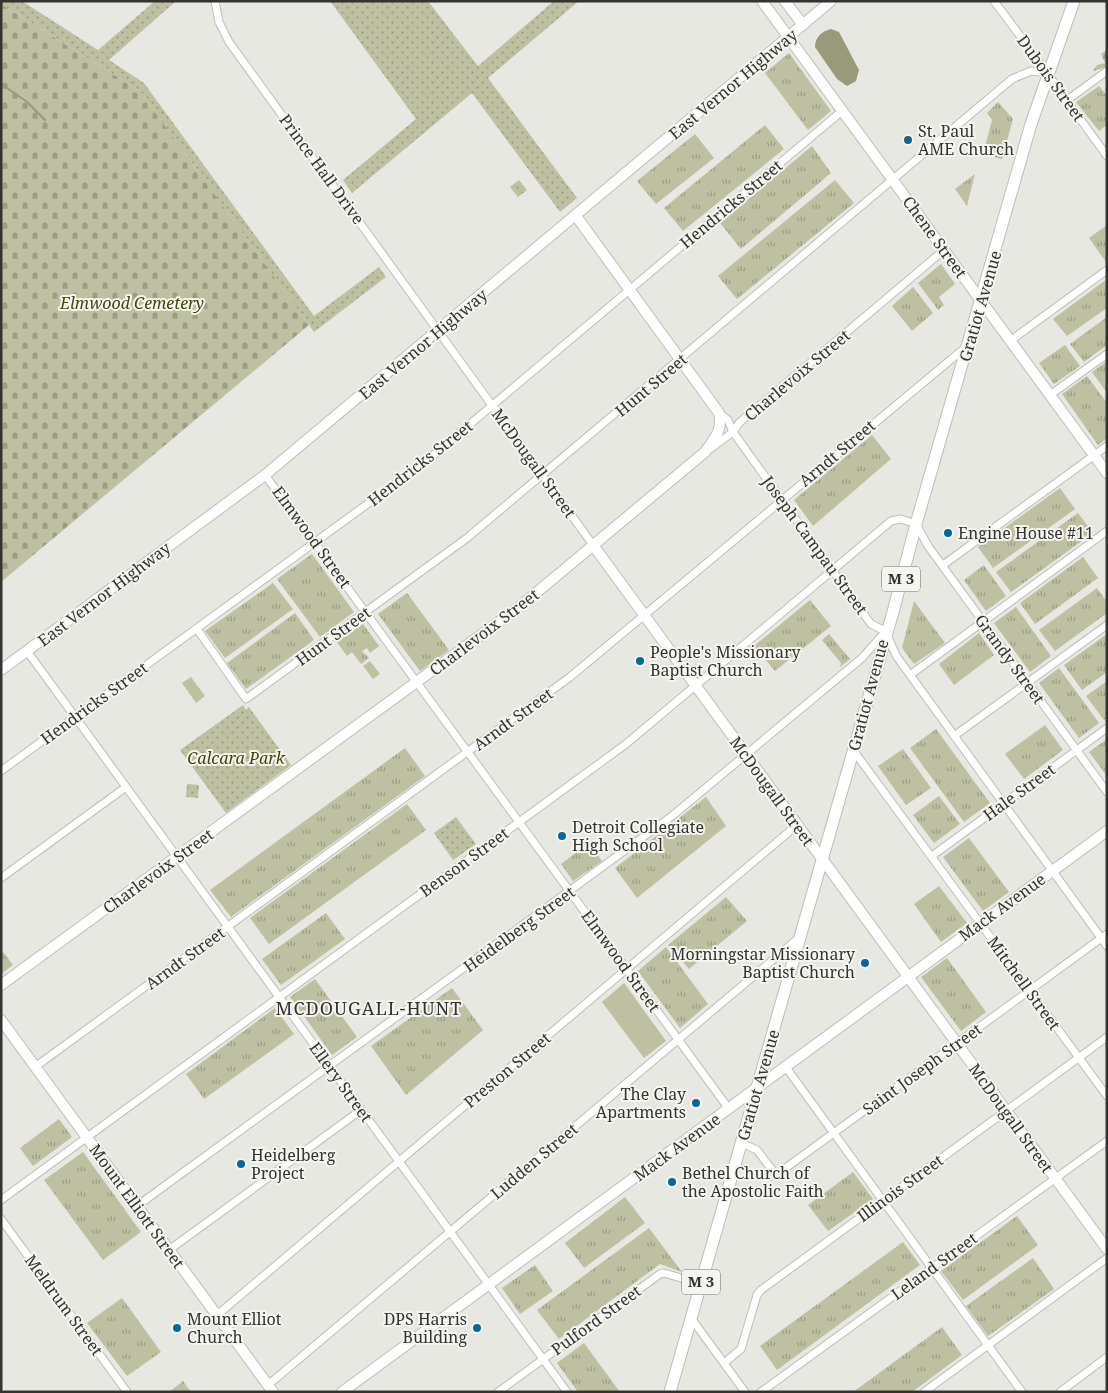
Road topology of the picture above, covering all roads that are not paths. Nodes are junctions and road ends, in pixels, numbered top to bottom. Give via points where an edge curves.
1 (215, 1) edge
2 (762, 1) edge
3 (831, 1) edge
4 (994, 1) edge
5 (1074, 1) edge
6 (786, 4) edge
7 (773, 17) junction
8 (803, 25) junction
9 (788, 37) junction
10 (1107, 71) edge
11 (1049, 73) junction
12 (1066, 101) junction
13 (842, 111) junction
14 (1107, 156) edge
15 (893, 181) junction
16 (576, 216) junction
17 (944, 250) junction
18 (1107, 270) edge
19 (629, 290) junction
20 (981, 301) junction
21 (439, 332) junction
22 (1010, 341) junction
23 (969, 345) junction
24 (1107, 354) edge
25 (680, 360) junction
26 (1050, 395) junction
27 (492, 406) junction
28 (719, 413) junction
29 (733, 432) junction
30 (1107, 446) edge
31 (705, 452) junction
32 (1094, 455) junction
33 (1107, 473) edge
34 (265, 475) junction
35 (543, 476) junction
36 (782, 500) junction
37 (916, 524) junction
38 (1107, 531) edge
39 (316, 542) junction
40 (594, 545) junction
41 (943, 565) junction
42 (833, 570) junction
43 (367, 612) junction
44 (644, 615) junction
45 (983, 622) junction
46 (1107, 625) edge
47 (197, 629) junction
48 (885, 631) junction
49 (27, 651) junction
50 (1, 670) edge
51 (910, 675) junction
52 (418, 682) junction
53 (1027, 683) junction
54 (696, 685) junction
55 (75, 717) junction
56 (1107, 728) edge
57 (954, 736) junction
58 (853, 750) junction
59 (1076, 750) junction
60 (469, 752) junction
61 (747, 755) junction
62 (1, 771) edge
63 (126, 787) junction
64 (1107, 792) edge
65 (1003, 804) junction
66 (520, 822) junction
67 (798, 825) junction
68 (1107, 831) edge
69 (932, 856) junction
70 (177, 857) junction
71 (822, 860) junction
72 (1052, 871) junction
73 (1, 878) edge
74 (570, 891) junction
75 (980, 923) junction
76 (228, 927) junction
77 (800, 936) junction
78 (1104, 936) edge
79 (1107, 946) edge
80 (627, 969) junction
81 (908, 976) junction
82 (1, 985) edge
83 (1029, 990) junction
84 (279, 997) junction
85 (1, 1020) edge
86 (1107, 1037) edge
87 (678, 1039) junction
88 (957, 1044) junction
89 (1078, 1058) junction
90 (785, 1066) junction
91 (35, 1067) junction
92 (330, 1067) junction
93 (757, 1086) junction
94 (1107, 1096) edge
95 (729, 1109) junction
96 (362, 1110) junction
97 (1006, 1111) junction
98 (833, 1134) junction
99 (86, 1137) junction
100 (1107, 1140) edge
101 (741, 1143) junction
102 (399, 1161) junction
103 (1055, 1178) junction
104 (1, 1200) edge
105 (883, 1201) junction
106 (137, 1206) junction
107 (1, 1219) edge
108 (450, 1231) junction
109 (1107, 1249) edge
110 (169, 1250) junction
111 (1107, 1258) edge
112 (932, 1268) junction
113 (701, 1284) junction
114 (489, 1285) junction
115 (216, 1316) junction
116 (691, 1318) junction
117 (988, 1345) junction
118 (1107, 1358) edge
119 (543, 1359) junction
120 (724, 1363) junction
121 (270, 1389) edge
122 (127, 1392) edge
123 (342, 1392) edge
124 (498, 1392) edge
125 (567, 1392) edge
126 (670, 1392) edge
127 (745, 1392) edge
128 (761, 1392) edge
129 (924, 1392) edge
130 (1022, 1392) edge
131 (1060, 1392) edge

1 - 21 street, Prince Hall Drive via 219,22 229,42
2 - 7 street, Chene Street
3 - 8 street, East Vernor Highway
4 - 11 street, Dubois Street
5 - 11 main road, Gratiot Avenue / M 3
6 - 7 street via 784,16
6 - 8 street
7 - 9 street, Chene Street
8 - 9 street, East Vernor Highway
9 - 13 street, Chene Street
9 - 16 street, East Vernor Highway
10 - 12 street
11 - 12 street, Dubois Street
11 - 15 street, Hunt Street via 1030,71 1012,79
11 - 20 main road, Gratiot Avenue / M 3
12 - 14 street, Dubois Street
13 - 15 street, Chene Street
13 - 19 street, Hendricks Street
15 - 17 street, Chene Street
15 - 25 street, Hunt Street
16 - 19 street, Joseph Campau Street
16 - 21 street, East Vernor Highway
17 - 20 street, Chene Street
17 - 29 street, Charlevoix Street via 739,423
18 - 22 street
19 - 25 street, Joseph Campau Street
19 - 27 street, Hendricks Street
20 - 22 street, Chene Street
20 - 23 main road, Gratiot Avenue / M 3
21 - 27 street, McDougall Street
21 - 34 street, East Vernor Highway
22 - 26 street, Chene Street
23 - 36 street, Arndt Street
23 - 37 main road, Gratiot Avenue / M 3
24 - 26 street
25 - 28 street, Joseph Campau Street
25 - 35 street, Hunt Street
26 - 32 street, Chene Street
27 - 35 street, McDougall Street
27 - 39 street, Hendricks Street via 425,462
28 - 29 street, Joseph Campau Street via 728,420
28 - 31 street via 720,430
29 - 31 street, Charlevoix Street
29 - 36 street, Joseph Campau Street
30 - 32 street
31 - 40 street, Charlevoix Street
32 - 33 street, Chene Street
32 - 41 street
34 - 39 street, Elmwood Street
34 - 49 street, East Vernor Highway
35 - 40 street, McDougall Street
35 - 43 street, Hunt Street via 467,538
36 - 42 street, Joseph Campau Street
36 - 44 street, Arndt Street
37 - 41 street, Grandy Street
37 - 42 street, Benson Street via 901,519 891,521
37 - 48 main road, Gratiot Avenue / M 3
38 - 45 street
39 - 43 street, Elmwood Street
39 - 47 street, Hendricks Street
40 - 44 street, McDougall Street
40 - 52 street, Charlevoix Street via 527,601
41 - 45 street, Grandy Street
42 - 48 street, Joseph Campau Street via 871,624
42 - 54 street, Benson Street
43 - 47 street, Hunt Street via 246,699
43 - 52 street, Elmwood Street
44 - 54 street, McDougall Street
44 - 60 street, Arndt Street via 570,677
45 - 51 street
45 - 53 street, Grandy Street
46 - 53 street
47 - 55 street, Hendricks Street
48 - 51 street, Joseph Campau Street
48 - 58 main road, Gratiot Avenue / M 3
48 - 61 street, Heidelberg Street via 862,658
49 - 50 street, East Vernor Highway
49 - 55 street, Ellery Street
51 - 57 street, Joseph Campau Street
52 - 60 street, Elmwood Street
52 - 70 street, Charlevoix Street
53 - 57 street
53 - 59 street, Grandy Street
54 - 61 street, McDougall Street
54 - 66 street, Benson Street via 626,744
55 - 62 street, Hendricks Street
55 - 63 street, Ellery Street
56 - 59 street, Hale Street
57 - 65 street, Joseph Campau Street
58 - 69 street, Mitchell Street
58 - 71 main road, Gratiot Avenue / M 3
59 - 64 street, Grandy Street
59 - 65 street, Hale Street
60 - 66 street, Elmwood Street
60 - 76 street, Arndt Street
61 - 67 street, McDougall Street
61 - 74 street, Heidelberg Street via 672,816
63 - 70 street, Ellery Street
63 - 73 street
65 - 69 street, Hale Street
65 - 72 street, Joseph Campau Street
66 - 74 street, Elmwood Street
66 - 84 street, Benson Street
67 - 71 street, McDougall Street
67 - 80 street, Preston Street
68 - 72 street, Mack Avenue
69 - 75 street, Mitchell Street
70 - 76 street, Ellery Street
70 - 82 street, Charlevoix Street
71 - 77 main road, Gratiot Avenue / M 3
71 - 81 street, McDougall Street
72 - 75 street, Mack Avenue
72 - 78 street, Joseph Campau Street
74 - 80 street, Elmwood Street
74 - 92 street, Heidelberg Street
75 - 81 street, Mack Avenue
75 - 83 street, Mitchell Street
76 - 84 street, Ellery Street
76 - 91 street, Arndt Street
77 - 87 street, Ludden Street
77 - 93 main road, Gratiot Avenue / M 3
78 - 79 street, Joseph Campau Street
78 - 83 street, Saint Joseph Street
80 - 87 street, Elmwood Street
80 - 102 street, Preston Street
81 - 88 street, McDougall Street
81 - 90 street, Mack Avenue
83 - 88 street, Saint Joseph Street
83 - 89 street, Mitchell Street
84 - 92 street, Ellery Street
84 - 99 street, Benson Street
85 - 91 street, Mount Elliott Street
86 - 89 street, Illinois Street
87 - 95 street, Elmwood Street
87 - 108 street, Ludden Street
88 - 97 street, McDougall Street
88 - 98 street, Saint Joseph Street
89 - 94 street, Mitchell Street
89 - 97 street, Illinois Street
90 - 93 street, Mack Avenue
90 - 98 street
91 - 99 street, Mount Elliott Street
92 - 96 street, Ellery Street
92 - 106 street, Heidelberg Street
93 - 95 street, Mack Avenue
93 - 101 main road, Gratiot Avenue / M 3
95 - 114 street, Mack Avenue
96 - 102 street, Ellery Street
96 - 110 street
97 - 103 street, McDougall Street
97 - 105 street, Illinois Street
98 - 101 street, Saint Joseph Street via 776,1175 757,1150
98 - 105 street
99 - 104 street, Benson Street
99 - 106 street, Mount Elliott Street
100 - 103 street, Leland Street
101 - 113 main road, Gratiot Avenue / M 3
102 - 108 street, Ellery Street
102 - 115 street, Preston Street
103 - 109 street, McDougall Street
103 - 112 street, Leland Street
105 - 112 street
105 - 120 street, Illinois Street via 759,1292 741,1349
106 - 110 street, Mount Elliott Street
107 - 122 street, Meldrum Street
108 - 114 street, Ellery Street
108 - 121 street, Ludden Street
110 - 115 street, Mount Elliott Street
111 - 117 street
112 - 117 street
112 - 128 street, Leland Street
113 - 116 main road, Gratiot Avenue / M 3
113 - 119 street, Pulford Street via 664,1273 637,1289
114 - 119 street, Ellery Street
114 - 123 street, Mack Avenue
115 - 121 street, Mount Elliott Street
116 - 120 street
116 - 126 main road, Gratiot Avenue / M 3
117 - 129 street
117 - 130 street
118 - 131 street
119 - 124 street, Pulford Street
119 - 125 street, Ellery Street
120 - 127 street

